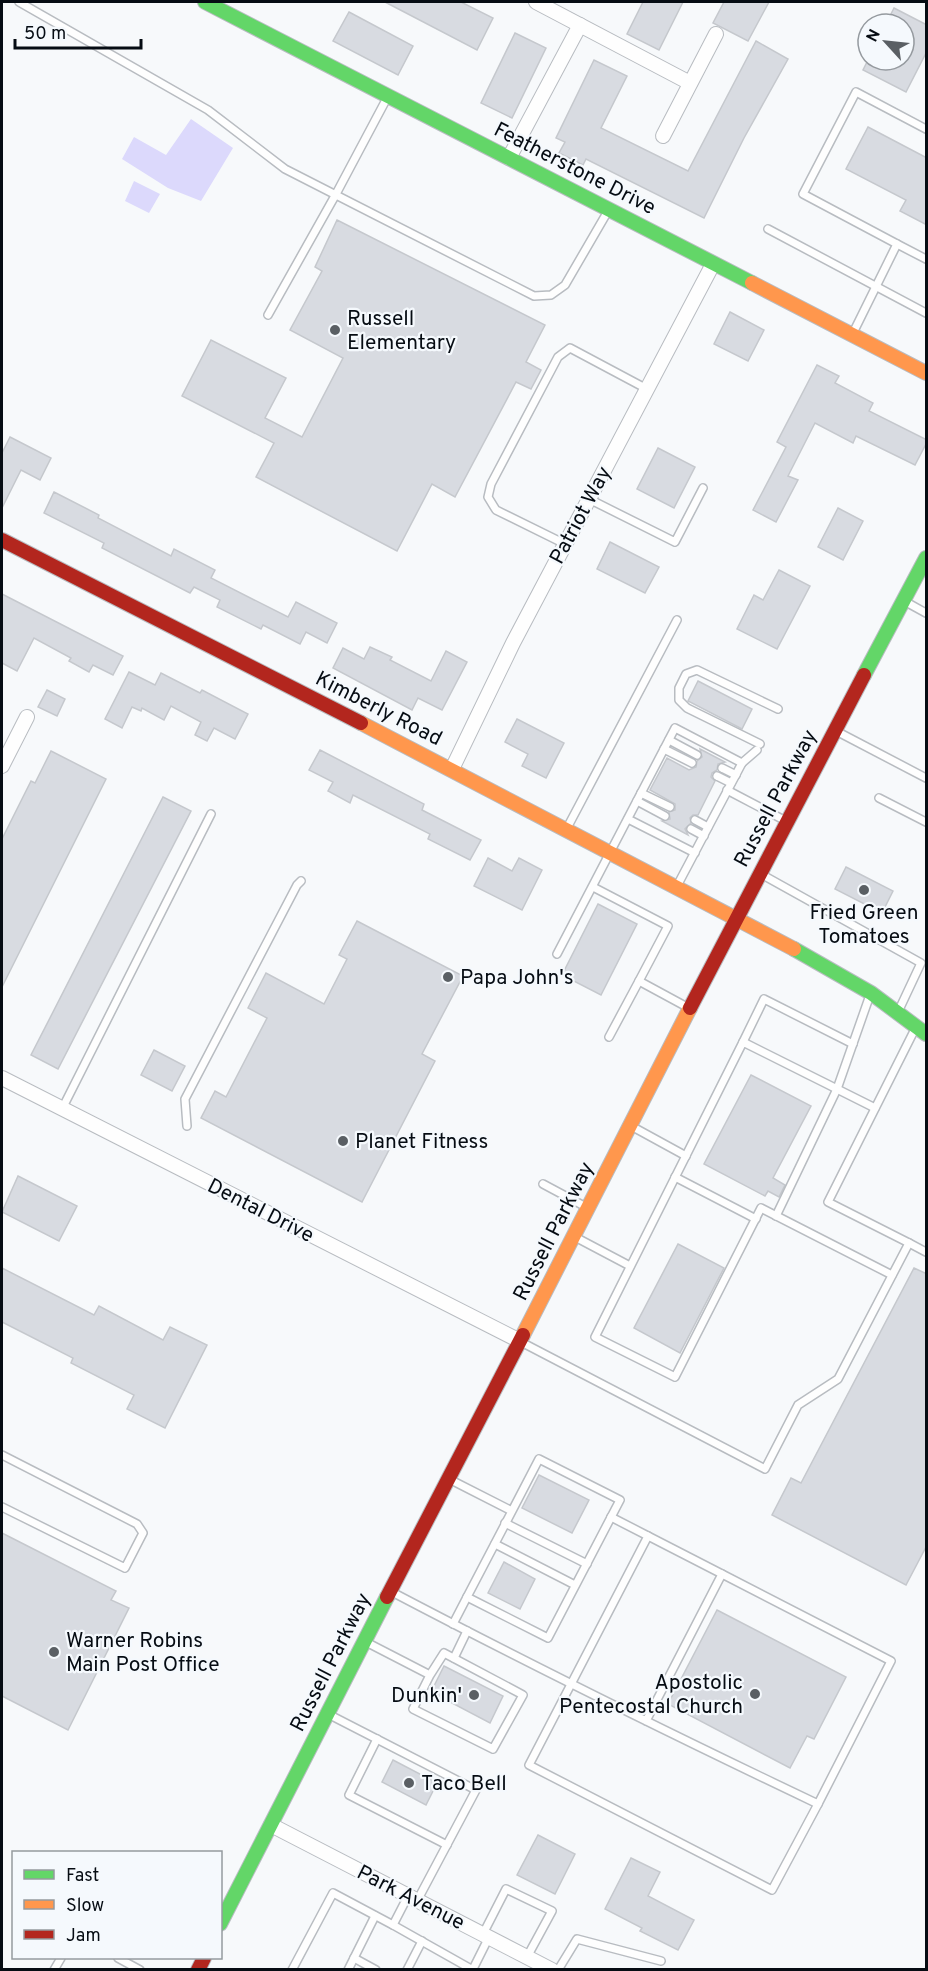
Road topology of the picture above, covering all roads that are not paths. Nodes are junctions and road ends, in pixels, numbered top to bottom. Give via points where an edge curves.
1 (19, 2) edge
2 (205, 2) edge
3 (536, 2) edge
4 (580, 25) junction
5 (716, 34) dead end
6 (690, 83) junction
7 (388, 96) junction
8 (927, 129) edge
9 (663, 136) dead end
10 (509, 158) junction
11 (336, 194) junction
12 (609, 209) junction
13 (768, 229) dead end
14 (897, 244) junction
15 (927, 259) edge
16 (713, 264) junction
17 (876, 286) junction
18 (927, 313) edge
19 (268, 315) dead end
20 (852, 336) junction
21 (927, 373) edge
22 (647, 389) junction
23 (703, 488) dead end
24 (589, 499) junction
25 (2, 540) edge
26 (565, 544) junction
27 (927, 558) edge
28 (904, 601) junction
29 (927, 613) edge
30 (677, 620) dead end
31 (778, 709) dead end
32 (27, 717) dead end
33 (835, 731) junction
34 (669, 740) junction
35 (664, 749) junction
36 (697, 754) dead end
37 (693, 763) dead end
38 (742, 763) junction
39 (2, 766) edge
40 (722, 768) dead end
41 (452, 769) junction
42 (736, 774) junction
43 (717, 776) dead end
44 (927, 778) edge
45 (729, 787) junction
46 (641, 793) junction
47 (879, 798) dead end
48 (637, 801) junction
49 (670, 807) dead end
50 (212, 814) dead end
51 (665, 816) dead end
52 (628, 819) junction
53 (695, 820) dead end
54 (786, 821) junction
55 (927, 822) edge
56 (708, 827) junction
57 (691, 829) dead end
58 (566, 830) junction
59 (704, 836) junction
60 (610, 853) junction
61 (695, 853) junction
62 (759, 873) junction
63 (301, 881) dead end
64 (592, 887) junction
65 (676, 889) junction
66 (735, 919) junction
67 (557, 954) dead end
68 (639, 981) junction
69 (871, 993) junction
70 (689, 1008) junction
71 (897, 1013) junction
72 (922, 1030) edge
73 (609, 1037) dead end
74 (743, 1042) junction
75 (853, 1044) junction
76 (2, 1078) edge
77 (837, 1089) junction
78 (875, 1108) junction
79 (62, 1109) junction
80 (630, 1125) junction
81 (187, 1126) dead end
82 (686, 1156) junction
83 (675, 1177) junction
84 (543, 1184) dead end
85 (588, 1208) junction
86 (776, 1216) junction
87 (756, 1219) junction
88 (574, 1236) junction
89 (909, 1243) junction
90 (927, 1252) edge
91 (630, 1266) junction
92 (892, 1275) junction
93 (520, 1341) junction
94 (2, 1455) edge
95 (449, 1479) junction
96 (2, 1507) edge
97 (512, 1511) junction
98 (611, 1517) junction
99 (505, 1523) junction
100 (648, 1536) junction
101 (495, 1544) junction
102 (587, 1564) junction
103 (722, 1574) junction
104 (575, 1585) junction
105 (390, 1591) junction
106 (467, 1597) junction
107 (453, 1624) junction
108 (467, 1631) junction
109 (364, 1641) junction
110 (454, 1658) junction
111 (430, 1675) junction
112 (570, 1683) junction
113 (327, 1714) junction
114 (646, 1721) junction
115 (377, 1739) junction
116 (818, 1804) junction
117 (271, 1825) junction
118 (447, 1845) junction
119 (413, 1898) junction
120 (375, 1916) junction
121 (222, 1920) edge
122 (393, 1925) junction
123 (486, 1936) junction
124 (422, 1941) junction
125 (527, 1957) junction
126 (354, 1958) junction
127 (120, 1959) edge
128 (661, 1961) dead end
129 (459, 1966) edge
130 (473, 1969) edge
131 (140, 1970) edge
132 (292, 1970) edge
133 (348, 1970) edge
134 (376, 1970) edge
135 (407, 1970) edge
136 (552, 1970) edge
137 (558, 1970) edge

1 - 11 lane via 208,110 285,169
2 - 7 street, Featherstone Drive
3 - 4 street
4 - 6 street
4 - 10 street
5 - 6 street
6 - 9 street
7 - 10 street, Featherstone Drive
7 - 11 lane
8 - 14 lane via 856,92 803,194
10 - 12 street, Featherstone Drive
11 - 12 lane via 534,296 551,296 565,285
11 - 19 lane
12 - 16 street, Featherstone Drive
13 - 17 lane
14 - 15 lane
14 - 17 lane
16 - 20 street, Featherstone Drive
16 - 22 street, Patriot Way
17 - 18 lane
17 - 20 lane
20 - 21 street, Featherstone Drive
22 - 24 street, Patriot Way
22 - 26 lane via 570,348 558,357 491,484 488,497 496,510
23 - 24 lane via 675,542
24 - 26 street, Patriot Way
25 - 41 street, Kimberly Road
26 - 41 street, Patriot Way
27 - 28 street, Russell Parkway
28 - 29 lane
28 - 33 street, Russell Parkway
30 - 58 lane
31 - 38 lane via 697,670 686,674 679,688 679,700 758,747
32 - 39 street
33 - 44 lane
33 - 54 street, Russell Parkway
34 - 35 lane
34 - 36 lane
34 - 38 lane via 675,728
35 - 37 lane
35 - 46 lane
38 - 42 lane
40 - 42 lane
41 - 58 street, Kimberly Road
42 - 45 lane
43 - 45 lane
45 - 54 lane
45 - 56 lane
46 - 48 lane
46 - 49 lane
47 - 55 lane
48 - 51 lane
48 - 52 lane
50 - 79 lane
52 - 60 lane
52 - 61 lane
53 - 56 lane
54 - 62 street, Russell Parkway
56 - 59 lane
57 - 59 lane
58 - 60 street, Kimberly Road
59 - 61 lane
60 - 64 lane
60 - 65 street, Kimberly Road
61 - 65 lane
62 - 66 street, Russell Parkway
62 - 71 lane via 921,963
63 - 81 lane via 185,1099
64 - 67 lane
64 - 68 lane via 668,926
65 - 66 street, Kimberly Road
66 - 69 street, Kimberly Road
66 - 70 street, Russell Parkway
68 - 70 lane
68 - 73 lane
69 - 71 street, Kimberly Road
69 - 75 lane
70 - 80 street, Russell Parkway
71 - 72 street, Kimberly Road
72 - 78 lane
74 - 75 lane via 764,999
74 - 77 lane
74 - 82 lane
75 - 77 lane
76 - 79 street, Dental Drive
77 - 78 lane
77 - 86 lane
78 - 89 lane via 828,1202
79 - 93 street, Dental Drive
80 - 82 lane
80 - 85 street, Russell Parkway
82 - 83 lane
83 - 87 lane
83 - 91 lane
84 - 85 lane
85 - 88 street, Russell Parkway
86 - 87 lane via 761,1208
86 - 92 lane
87 - 91 lane via 675,1377 595,1337
88 - 91 lane
88 - 93 street, Russell Parkway
89 - 90 lane
89 - 92 lane
92 - 93 lane via 838,1379 798,1405 765,1469
93 - 95 street, Russell Parkway
94 - 96 lane via 137,1524 143,1533 125,1568
95 - 97 lane
95 - 105 street, Russell Parkway
97 - 98 lane via 539,1459 620,1500
97 - 99 lane
98 - 100 lane
98 - 102 lane
99 - 101 lane
99 - 102 lane
100 - 103 lane
100 - 112 lane
101 - 104 lane
101 - 106 lane
102 - 104 lane
103 - 114 lane
103 - 116 lane via 891,1661
104 - 106 lane via 548,1638
105 - 107 lane
105 - 109 street, Russell Parkway
106 - 107 lane
107 - 108 lane
108 - 110 lane
108 - 112 lane
109 - 111 lane
109 - 113 street, Russell Parkway
110 - 111 lane via 444,1653
110 - 111 lane via 523,1695 493,1749 413,1709
112 - 114 lane
112 - 116 lane via 529,1765 772,1890
113 - 115 lane
113 - 117 street, Russell Parkway
114 - 116 lane
115 - 118 lane via 349,1795
115 - 118 lane via 476,1790
117 - 119 street, Park Avenue
117 - 121 street, Russell Parkway
118 - 119 lane
119 - 122 lane
119 - 123 street, Park Avenue
120 - 122 lane
120 - 126 lane
120 - 132 lane via 333,1893
122 - 124 lane
123 - 125 street, Park Avenue
123 - 125 lane via 506,1889 552,1911
123 - 130 lane
124 - 129 lane
124 - 135 lane
125 - 136 street, Park Avenue
126 - 133 lane
126 - 134 lane
127 - 131 lane
128 - 137 lane via 577,1939
129 - 130 lane

